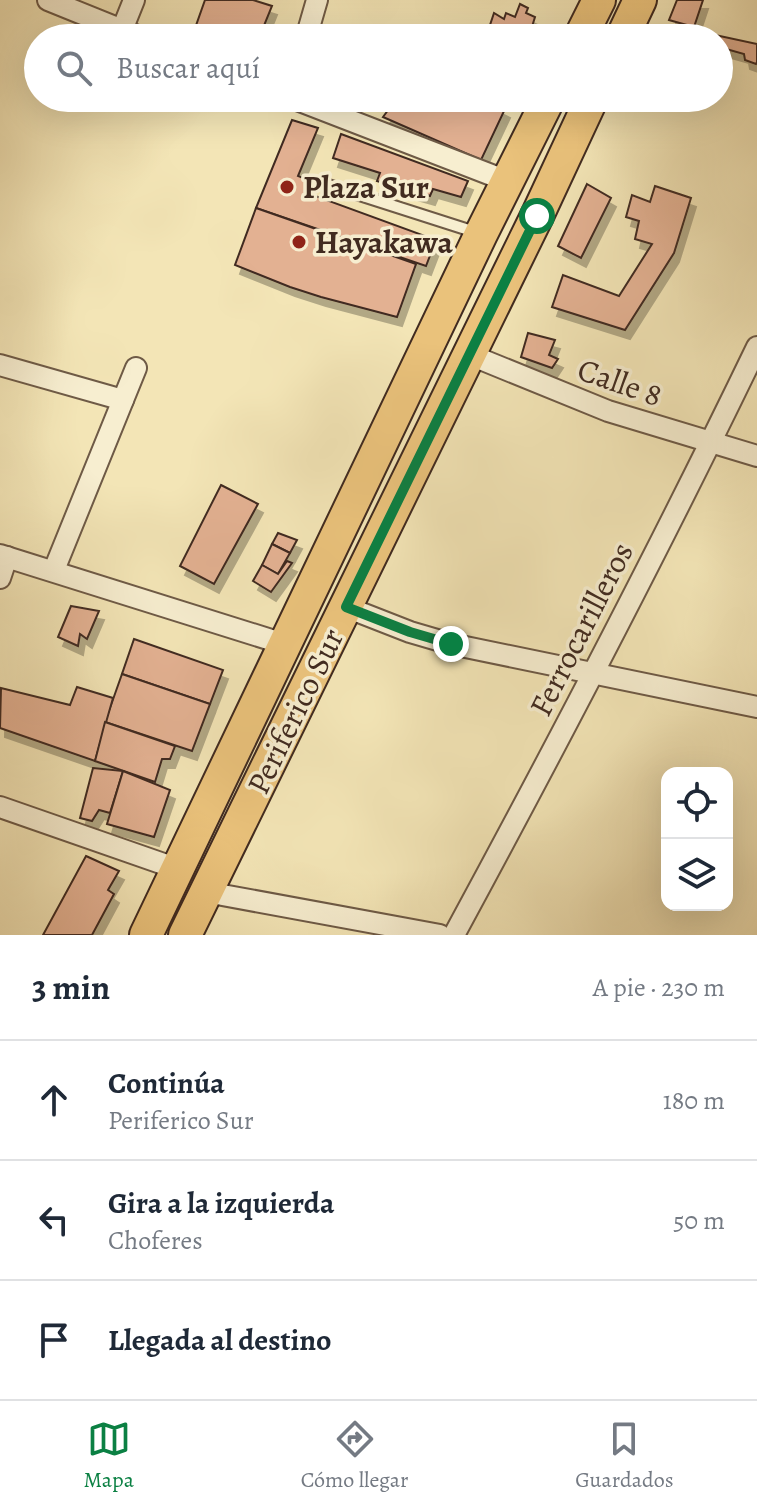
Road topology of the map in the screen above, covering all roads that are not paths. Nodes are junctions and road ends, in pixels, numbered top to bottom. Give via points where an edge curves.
1 (48, 0) edge
2 (134, 0) edge
3 (317, 0) edge
4 (599, 0) edge
5 (640, 0) edge
6 (107, 24) edge
7 (124, 24) edge
8 (310, 24) edge
9 (587, 24) edge
10 (629, 24) edge
11 (328, 112) edge
12 (542, 112) edge
13 (585, 112) edge
14 (507, 181) junction
15 (322, 183) dead end
16 (481, 234) junction
17 (757, 347) edge
18 (468, 354) junction
19 (0, 365) edge
20 (136, 368) dead end
21 (123, 400) junction
22 (711, 442) junction
23 (757, 456) edge
24 (4, 556) edge
25 (54, 570) junction
26 (0, 578) edge
27 (346, 607) junction
28 (284, 644) junction
29 (592, 674) junction
30 (757, 707) edge
31 (0, 807) edge
32 (178, 869) junction
33 (206, 892) junction
34 (146, 935) edge
35 (185, 935) edge
36 (440, 935) edge
37 (454, 935) edge

1 - 6 street
2 - 7 street
3 - 8 street
4 - 9 main road
5 - 10 main road
11 - 14 street
12 - 14 main road, Periferico Sur
13 - 18 main road, Periferico Sur
14 - 16 main road, Periferico Sur
15 - 16 lane
16 - 28 main road, Periferico Sur
17 - 22 street, Ferrocarilleros
18 - 22 street, Calle 8 via 608,411
18 - 27 main road, Periferico Sur
19 - 21 street
20 - 21 street
21 - 25 street
22 - 23 street, Calle 8
22 - 29 street, Ferrocarilleros
24 - 25 street
24 - 26 street
25 - 28 street
27 - 29 street via 429,639
27 - 33 main road, Periferico Sur
28 - 32 main road, Periferico Sur
29 - 30 street
29 - 37 street, Ferrocarilleros
31 - 32 street
32 - 34 main road, Periferico Sur
33 - 35 main road, Periferico Sur
33 - 36 street

